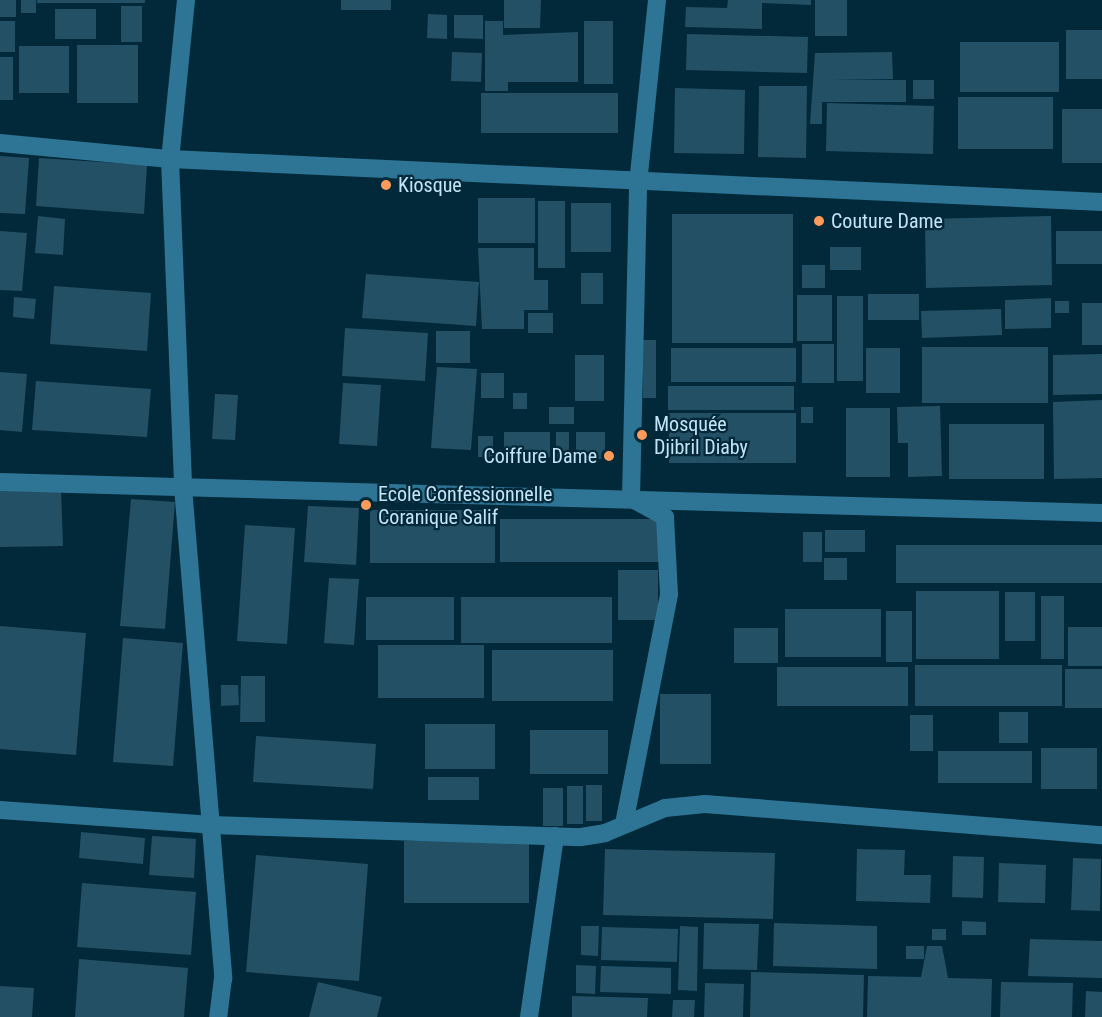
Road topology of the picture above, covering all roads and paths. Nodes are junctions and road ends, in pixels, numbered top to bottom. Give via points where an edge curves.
1 (186, 0) edge
2 (657, 0) edge
3 (0, 143) edge
4 (170, 159) junction
5 (638, 184) junction
6 (1102, 202) edge
7 (0, 482) edge
8 (183, 487) junction
9 (631, 498) junction
10 (1102, 513) edge
11 (0, 810) edge
12 (624, 824) junction
13 (212, 825) junction
14 (1102, 835) edge
15 (555, 836) junction
16 (218, 1017) edge
17 (529, 1017) edge

1 - 4 street
2 - 5 street
3 - 4 street
4 - 5 street
4 - 8 street
5 - 6 street
5 - 9 street
7 - 8 street
8 - 9 street
8 - 13 street
9 - 10 street
9 - 12 street via 665,517 669,594
11 - 13 street
12 - 14 street via 665,808 705,804
12 - 15 street via 605,833
13 - 15 street
13 - 16 street via 223,978
15 - 17 street

